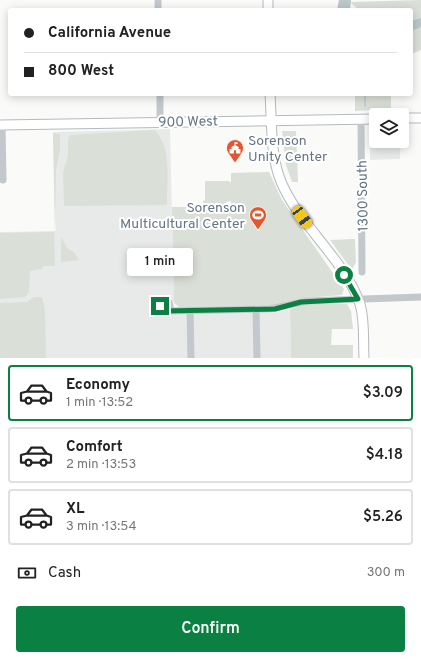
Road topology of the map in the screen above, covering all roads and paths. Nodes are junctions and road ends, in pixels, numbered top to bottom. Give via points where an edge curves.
1 (160, 96) edge
2 (270, 96) edge
3 (409, 118) edge
4 (421, 118) edge
5 (361, 119) junction
6 (369, 119) edge
7 (272, 120) junction
8 (160, 122) junction
9 (1, 125) edge
10 (3, 180) dead end
11 (362, 272) dead end
12 (421, 297) edge
13 (358, 299) junction
14 (171, 310) dead end
15 (190, 310) junction
16 (256, 310) junction
17 (191, 358) edge
18 (257, 358) edge
19 (364, 358) edge

1 - 8 street
2 - 7 main road
3 - 4 main road
5 - 6 main road, 900 West
5 - 7 main road, 900 West
5 - 11 street, 1300 South
7 - 8 main road, 900 West
7 - 13 main road via 276,163 284,187 294,206
8 - 9 main road, 900 West
9 - 10 street
12 - 13 street
13 - 16 street via 307,301 280,308
13 - 19 main road via 363,321
14 - 15 street
15 - 16 street
15 - 17 street
16 - 18 street

